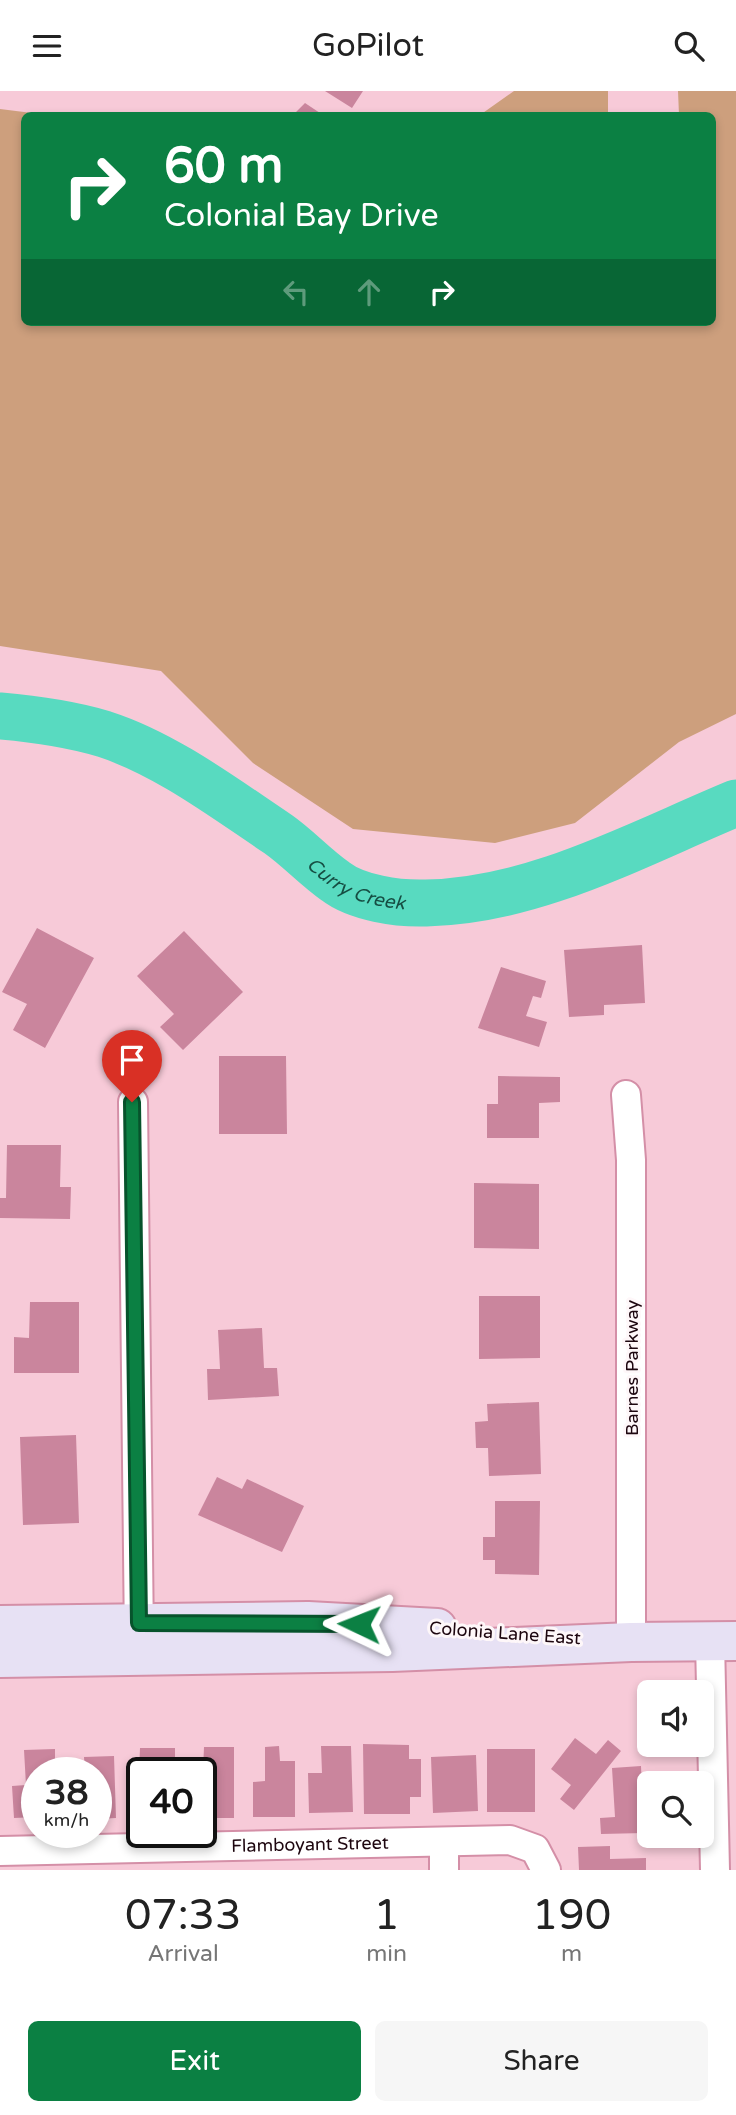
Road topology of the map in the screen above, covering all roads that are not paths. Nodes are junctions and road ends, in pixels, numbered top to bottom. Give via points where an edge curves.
1 (626, 1095) dead end
2 (132, 1102) dead end
3 (0, 1625) edge
4 (139, 1639) junction
5 (723, 1641) edge
6 (631, 1642) junction
7 (0, 1658) edge
8 (444, 1842) junction
9 (0, 1851) edge
10 (231, 1858) edge
11 (540, 1859) edge
12 (444, 1870) edge
13 (715, 1870) edge

1 - 6 street, Barnes Parkway via 631,1160
2 - 4 street
3 - 4 street, Colonia Lane East
4 - 6 street, Colonia Lane East via 308,1621
4 - 7 street, Colonia Lane East
5 - 6 street, Colonia Lane East
5 - 13 street
8 - 10 street, Flamboyant Street
8 - 11 street, Flamboyant Street via 510,1840
8 - 12 street
9 - 10 street, Flamboyant Street

